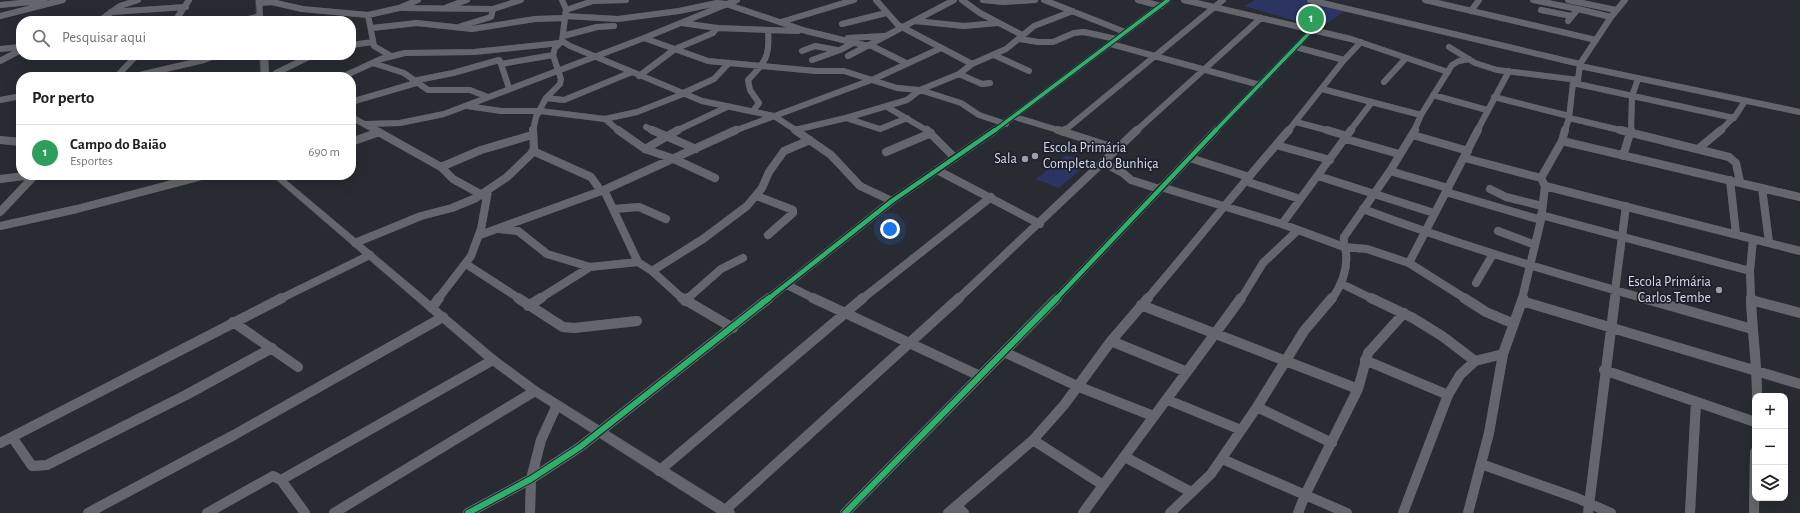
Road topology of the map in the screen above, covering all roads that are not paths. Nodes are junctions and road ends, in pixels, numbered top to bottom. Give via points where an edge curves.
1 (63, 0) edge
2 (138, 0) edge
3 (189, 0) edge
4 (400, 0) edge
5 (418, 0) edge
6 (467, 0) edge
7 (521, 0) edge
8 (562, 0) edge
9 (626, 0) edge
10 (709, 0) edge
11 (736, 0) edge
12 (854, 0) edge
13 (876, 0) edge
14 (954, 0) edge
15 (962, 0) edge
16 (983, 0) edge
17 (1035, 0) edge
18 (1044, 0) edge
19 (1138, 0) edge
20 (1168, 0) edge
21 (1184, 0) edge
22 (1223, 0) edge
23 (1310, 0) edge
24 (1425, 0) edge
25 (1533, 0) edge
26 (1568, 0) edge
27 (1625, 0) edge
28 (40, 1) edge
29 (259, 1) edge
30 (594, 1) edge
31 (1052, 1) edge
32 (1476, 1) edge
33 (717, 3) junction
34 (50, 4) junction
35 (410, 4) junction
36 (726, 4) junction
37 (0, 5) edge
38 (1161, 6) junction
39 (186, 7) junction
40 (1215, 7) junction
41 (399, 8) junction
42 (444, 9) junction
43 (493, 9) junction
44 (1578, 9) junction
45 (1540, 10) dead end
46 (1616, 10) junction
47 (1073, 11) junction
48 (1471, 11) junction
49 (110, 12) junction
50 (886, 13) junction
51 (565, 14) junction
52 (368, 15) junction
53 (0, 16) edge
54 (105, 16) edge
55 (179, 16) edge
56 (260, 16) edge
57 (1571, 16) junction
58 (1611, 17) junction
59 (1261, 18) junction
60 (914, 21) junction
61 (682, 22) junction
62 (781, 22) junction
63 (1568, 22) dead end
64 (997, 23) junction
65 (842, 24) dead end
66 (458, 26) junction
67 (614, 26) dead end
68 (902, 26) junction
69 (372, 28) junction
70 (717, 28) junction
71 (1313, 29) junction
72 (768, 30) junction
73 (806, 31) junction
74 (1126, 32) junction
75 (886, 36) junction
76 (1021, 37) junction
77 (644, 38) junction
78 (841, 38) junction
79 (562, 40) junction
80 (1596, 40) junction
81 (373, 42) junction
82 (855, 42) junction
83 (1114, 42) junction
84 (1361, 42) junction
85 (356, 44) edge
86 (869, 46) junction
87 (16, 47) edge
88 (1296, 47) junction
89 (1449, 47) dead end
90 (941, 48) junction
91 (0, 49) edge
92 (497, 49) junction
93 (675, 49) junction
94 (840, 50) junction
95 (802, 51) dead end
96 (16, 53) edge
97 (553, 55) junction
98 (994, 55) junction
99 (391, 56) junction
100 (848, 56) dead end
101 (595, 57) junction
102 (1155, 57) junction
103 (1406, 58) junction
104 (1469, 59) junction
105 (131, 60) edge
106 (204, 60) edge
107 (264, 60) edge
108 (303, 60) edge
109 (812, 60) dead end
110 (1344, 60) junction
111 (0, 61) edge
112 (500, 62) junction
113 (373, 63) junction
114 (729, 63) junction
115 (906, 63) junction
116 (972, 64) junction
117 (1580, 65) junction
118 (764, 66) junction
119 (558, 70) junction
120 (1203, 70) junction
121 (1509, 71) junction
122 (121, 72) edge
123 (152, 72) edge
124 (265, 72) edge
125 (278, 72) edge
126 (353, 72) edge
127 (632, 72) junction
128 (1029, 72) dead end
129 (1448, 72) junction
130 (959, 74) junction
131 (639, 76) junction
132 (874, 79) junction
133 (1638, 79) junction
134 (414, 82) junction
135 (1384, 82) dead end
136 (1575, 82) junction
137 (990, 83) dead end
138 (1260, 85) junction
139 (509, 88) junction
140 (1322, 89) junction
141 (920, 90) junction
142 (682, 94) junction
143 (1433, 95) junction
144 (1632, 96) junction
145 (16, 97) edge
146 (488, 97) junction
147 (1494, 97) junction
148 (546, 98) junction
149 (0, 100) edge
150 (356, 100) edge
151 (1745, 101) junction
152 (1372, 102) junction
153 (467, 106) junction
154 (727, 107) junction
155 (887, 107) junction
156 (1487, 110) junction
157 (540, 111) junction
158 (753, 111) junction
159 (1800, 112) edge
160 (1421, 115) junction
161 (774, 116) junction
162 (1015, 117) junction
163 (1569, 117) junction
164 (846, 118) junction
165 (907, 118) junction
166 (1734, 118) junction
167 (356, 119) edge
168 (605, 119) junction
169 (1296, 122) junction
170 (366, 124) junction
171 (400, 124) junction
172 (1006, 124) junction
173 (646, 127) dead end
174 (795, 130) junction
175 (378, 131) junction
176 (1063, 132) junction
177 (931, 133) junction
178 (1631, 133) junction
179 (1412, 134) junction
180 (532, 135) junction
181 (665, 138) junction
182 (1346, 138) junction
183 (0, 140) edge
184 (356, 140) edge
185 (810, 140) junction
186 (1562, 141) junction
187 (16, 142) edge
188 (1276, 145) junction
189 (1698, 148) junction
190 (645, 149) junction
191 (696, 149) junction
192 (1117, 149) junction
193 (533, 151) junction
194 (886, 152) dead end
195 (1400, 154) junction
196 (1467, 155) junction
197 (1623, 156) junction
198 (955, 158) junction
199 (1190, 158) junction
200 (674, 159) junction
201 (1330, 160) junction
202 (1104, 163) junction
203 (441, 167) junction
204 (937, 170) junction
205 (1390, 171) junction
206 (1318, 176) junction
207 (16, 177) edge
208 (715, 178) dead end
209 (0, 179) edge
210 (1247, 179) junction
211 (29, 180) edge
212 (182, 180) edge
213 (281, 180) edge
214 (1730, 180) junction
215 (1543, 182) junction
216 (1740, 182) junction
217 (1160, 188) junction
218 (1762, 188) junction
219 (1490, 189) dead end
220 (603, 190) junction
221 (1447, 190) junction
222 (485, 193) junction
223 (1374, 194) junction
224 (756, 196) junction
225 (991, 197) junction
226 (1800, 197) edge
227 (1300, 199) junction
228 (892, 201) junction
229 (1223, 206) junction
230 (1626, 206) junction
231 (614, 209) junction
232 (1363, 209) junction
233 (0, 212) edge
234 (1434, 213) junction
235 (1542, 214) junction
236 (666, 219) dead end
237 (1040, 224) junction
238 (1282, 224) junction
239 (0, 226) edge
240 (497, 229) junction
241 (1298, 230) junction
242 (1498, 231) dead end
243 (1425, 232) junction
244 (1736, 234) junction
245 (480, 235) junction
246 (768, 235) dead end
247 (1621, 236) junction
248 (1753, 239) junction
249 (1769, 242) junction
250 (355, 243) junction
251 (1535, 245) junction
252 (1344, 247) junction
253 (1800, 251) edge
254 (1493, 254) junction
255 (370, 255) junction
256 (743, 258) dead end
257 (638, 262) junction
258 (1409, 263) junction
259 (466, 264) junction
260 (590, 266) junction
261 (1530, 266) junction
262 (652, 271) junction
263 (1750, 271) junction
264 (1476, 283) dead end
265 (1342, 284) junction
266 (787, 285) junction
267 (1615, 290) junction
268 (1751, 300) junction
269 (685, 301) junction
270 (1522, 301) junction
271 (1142, 305) junction
272 (528, 306) junction
273 (432, 308) junction
274 (1404, 313) junction
275 (1800, 313) edge
276 (845, 314) junction
277 (443, 317) junction
278 (233, 322) junction
279 (638, 322) dead end
280 (1514, 324) junction
281 (733, 328) junction
282 (1611, 328) junction
283 (1752, 329) junction
284 (1215, 334) junction
285 (1110, 341) junction
286 (912, 343) junction
287 (272, 348) junction
288 (1004, 352) junction
289 (1502, 354) junction
290 (493, 360) junction
291 (1365, 360) junction
292 (1475, 361) junction
293 (1285, 362) junction
294 (298, 367) dead end
295 (1604, 370) junction
296 (1757, 371) junction
297 (1187, 372) junction
298 (980, 376) junction
299 (1800, 384) edge
300 (1077, 386) junction
301 (1358, 390) junction
302 (535, 391) junction
303 (1757, 393) edge
304 (1448, 395) junction
305 (1168, 400) junction
306 (1696, 402) junction
307 (557, 405) junction
308 (1257, 407) junction
309 (1153, 416) junction
310 (1752, 421) edge
311 (1241, 430) junction
312 (600, 432) junction
313 (12, 437) junction
314 (1033, 440) junction
315 (0, 443) edge
316 (1332, 443) junction
317 (1125, 457) junction
318 (1222, 460) junction
319 (1481, 464) junction
320 (1755, 465) edge
321 (659, 471) junction
322 (531, 479) junction
323 (281, 480) junction
324 (1103, 485) junction
325 (1190, 492) junction
326 (1305, 495) junction
327 (1589, 509) edge
328 (956, 511) edge
329 (724, 512) edge
330 (88, 513) edge
331 (207, 513) edge
332 (305, 513) edge
333 (334, 513) edge
334 (468, 513) edge
335 (530, 513) edge
336 (845, 513) edge
337 (1084, 513) edge
338 (1170, 513) edge
339 (1298, 513) edge
340 (1347, 513) edge
341 (1403, 513) edge
342 (1468, 513) edge
343 (1611, 513) edge
344 (1690, 513) edge
345 (1754, 513) edge

1 - 34 street
2 - 49 street
3 - 39 street
4 - 35 street
5 - 35 street
6 - 42 street
7 - 43 street
8 - 51 street
9 - 30 street
10 - 33 street
11 - 36 street
12 - 62 street
13 - 50 street
14 - 60 street
15 - 64 street
16 - 17 street
18 - 31 street
19 - 38 street
20 - 38 street
21 - 40 street
22 - 40 street
23 - 117 street
24 - 48 street
25 - 44 street
26 - 46 street
27 - 46 street
28 - 34 street
28 - 37 street
29 - 52 street via 302,9
29 - 56 street
30 - 51 street
31 - 47 street
32 - 48 street
33 - 36 street
33 - 51 street via 618,19
34 - 53 street
35 - 41 street
36 - 61 street
36 - 62 street
38 - 74 street
39 - 49 street
39 - 55 street
40 - 59 street
40 - 102 street
41 - 42 street
41 - 52 street
42 - 43 street
43 - 66 street via 490,17
44 - 57 street
44 - 58 street
45 - 57 street
46 - 58 street
47 - 74 street
47 - 76 street via 1034,26
48 - 80 street
49 - 54 street
50 - 65 street
50 - 68 street
51 - 66 street via 476,28
51 - 79 street
52 - 69 street
57 - 63 street
58 - 80 street
59 - 71 street
59 - 120 street
60 - 64 street via 964,26
60 - 68 street
61 - 70 street
61 - 77 street
62 - 73 street
64 - 76 street
66 - 69 street via 417,23
67 - 79 street via 597,27
68 - 75 street
68 - 90 street
69 - 81 street
70 - 72 street
70 - 93 street via 713,33
71 - 84 street
71 - 88 street
72 - 73 street
72 - 118 street via 770,50
73 - 78 street
74 - 83 street
75 - 78 street
75 - 86 street
76 - 83 street via 1033,42 1057,41 1067,35 1086,32
76 - 98 street
77 - 93 street
77 - 101 street
78 - 82 street
79 - 92 street
79 - 97 street
79 - 101 street
80 - 117 street
81 - 85 street
81 - 99 street via 378,50
82 - 86 street
82 - 94 street
83 - 102 street
83 - 162 street
84 - 103 street
84 - 110 street
86 - 100 street
86 - 115 street
87 - 91 street
88 - 110 street
88 - 138 street
89 - 104 street
90 - 115 street
90 - 116 street
92 - 99 street via 405,53
92 - 112 street
93 - 114 street via 704,60
93 - 131 street
94 - 95 street via 815,46
94 - 109 street
96 - 111 street
97 - 112 street
97 - 119 street
98 - 116 street
98 - 128 street
99 - 113 street
101 - 119 street
101 - 127 street
102 - 120 street
102 - 176 street
103 - 129 street
103 - 135 street
104 - 121 street via 1484,66
104 - 129 street via 1452,65
105 - 122 street
106 - 123 street
107 - 124 street
108 - 125 street
110 - 140 street
112 - 134 street
112 - 139 street
113 - 126 street
113 - 134 street via 404,73
114 - 118 street
114 - 142 street via 723,72 710,82
115 - 132 street
116 - 130 street
117 - 133 street
117 - 136 street
118 - 132 street via 844,71
118 - 158 street via 748,80 750,90 759,104
119 - 139 street
119 - 148 street via 560,84
120 - 138 street
120 - 192 street
121 - 136 street
121 - 147 street
127 - 131 street
127 - 148 street via 564,100
129 - 143 street
130 - 137 street via 982,84
130 - 141 street
131 - 142 street
132 - 141 street via 897,88
132 - 161 street
133 - 144 street
133 - 151 street
134 - 146 street via 434,91 470,90
134 - 150 street
136 - 144 street
136 - 163 street
138 - 199 street
139 - 146 street
140 - 152 street
140 - 169 street
141 - 155 street via 907,100
141 - 172 street via 961,103 979,116
142 - 154 street
142 - 168 street via 637,112
143 - 156 street
143 - 160 street
144 - 166 street
144 - 178 street
145 - 149 street
146 - 153 street
147 - 156 street
147 - 163 street
148 - 157 street
151 - 159 street
151 - 166 street
152 - 160 street
152 - 182 street
153 - 157 street via 501,111
153 - 171 street via 432,118
154 - 158 street
154 - 181 street
155 - 164 street
155 - 165 street
156 - 196 street
157 - 168 street
157 - 180 street
158 - 161 street
160 - 179 street
161 - 174 street
161 - 191 street
162 - 172 street
162 - 176 street
163 - 178 street
163 - 186 street
164 - 165 street via 880,129
164 - 174 street
165 - 177 street
166 - 189 street
167 - 170 street
168 - 190 street
169 - 182 street
169 - 188 street
170 - 171 street
170 - 175 street
171 - 175 street
172 - 198 street
173 - 181 street
174 - 185 street
175 - 184 street
175 - 203 street
176 - 192 street
177 - 194 street
177 - 198 street
178 - 189 street
178 - 197 street
179 - 195 street
179 - 196 street
180 - 193 street
180 - 203 street via 481,150
181 - 190 street
181 - 191 street
182 - 195 street
182 - 201 street
183 - 187 street
185 - 224 street via 784,151
185 - 228 street via 831,155 857,183
186 - 197 street
186 - 215 street
188 - 201 street
188 - 210 street
189 - 216 street via 1734,160
190 - 200 street
191 - 200 street
192 - 202 street
193 - 220 street via 589,175
193 - 222 street via 507,177
195 - 205 street
196 - 215 street
196 - 221 street
197 - 214 street
198 - 204 street
199 - 210 street
199 - 217 street
200 - 208 street
200 - 220 street
201 - 206 street
202 - 217 street via 1131,180
202 - 237 street
203 - 222 street via 453,179
204 - 225 street
204 - 228 street
205 - 221 street
205 - 223 street
206 - 223 street
206 - 227 street
207 - 209 street
210 - 227 street
210 - 229 street
211 - 233 street
212 - 239 street via 84,208
213 - 250 street
214 - 216 street
214 - 244 street
215 - 230 street
215 - 235 street
216 - 218 street
217 - 229 street
217 - 288 street
218 - 226 street
218 - 249 street
219 - 235 street
220 - 231 street
220 - 240 street
221 - 234 street
221 - 235 street
222 - 245 street
222 - 250 street via 463,204 421,216
223 - 232 street
223 - 234 street
224 - 246 street via 794,212
224 - 262 street via 709,235
225 - 237 street
225 - 276 street
227 - 238 street
228 - 266 street
229 - 238 street
229 - 271 street via 1202,235
230 - 244 street
230 - 247 street
231 - 236 street via 639,207
231 - 257 street
232 - 243 street
232 - 252 street via 1344,237
234 - 243 street
235 - 247 street
235 - 251 street
237 - 286 street
238 - 241 street
240 - 245 street
240 - 260 street via 518,231 547,254
241 - 252 street
241 - 284 street via 1263,263 1252,283
242 - 251 street
243 - 254 street
243 - 258 street
244 - 248 street
245 - 259 street
247 - 263 street
247 - 267 street
248 - 249 street
248 - 263 street
249 - 253 street
250 - 255 street
251 - 261 street
252 - 258 street via 1367,249
252 - 265 street via 1346,254
254 - 261 street
254 - 264 street
255 - 273 street
255 - 278 street
256 - 269 street via 721,269
257 - 260 street
257 - 262 street
258 - 280 street via 1486,312
259 - 272 street
259 - 273 street
260 - 272 street
261 - 267 street
261 - 270 street
262 - 269 street
263 - 268 street
265 - 274 street
265 - 293 street via 1304,331
266 - 276 street
266 - 281 street
267 - 282 street
267 - 283 street
268 - 275 street
268 - 283 street
269 - 281 street
270 - 280 street
270 - 282 street
271 - 284 street
271 - 285 street
272 - 279 street via 567,328
273 - 277 street
274 - 291 street via 1368,353
274 - 292 street via 1442,336
276 - 286 street
276 - 321 street
277 - 290 street
277 - 330 street via 234,435
278 - 287 street
278 - 313 street
280 - 289 street
281 - 312 street
282 - 295 street
282 - 296 street
283 - 296 street
284 - 293 street
284 - 297 street
285 - 297 street
285 - 300 street
286 - 298 street
286 - 329 street
287 - 294 street
287 - 313 street via 186,395 47,465 32,466
288 - 298 street
288 - 300 street
289 - 292 street
289 - 319 street via 1489,433
290 - 302 street
290 - 323 street
291 - 301 street
291 - 304 street
292 - 304 street via 1460,375
293 - 301 street
293 - 308 street
295 - 306 street
295 - 327 street
296 - 299 street
296 - 303 street
297 - 305 street
298 - 336 street
300 - 309 street
300 - 314 street
301 - 316 street
302 - 307 street
302 - 333 street
304 - 341 street
305 - 309 street
305 - 311 street
306 - 310 street
306 - 344 street
307 - 312 street
307 - 322 street via 541,440
308 - 311 street
308 - 316 street
309 - 317 street
311 - 318 street
312 - 321 street
312 - 322 street
313 - 315 street
314 - 324 street
314 - 328 street
316 - 326 street
317 - 324 street
317 - 325 street
318 - 325 street via 1211,474
318 - 326 street
319 - 327 street via 1577,498
319 - 342 street
320 - 345 street
321 - 329 street
322 - 334 street
322 - 335 street
323 - 331 street via 273,476 266,479
323 - 332 street
324 - 337 street
325 - 338 street
326 - 339 street
326 - 340 street
327 - 343 street

